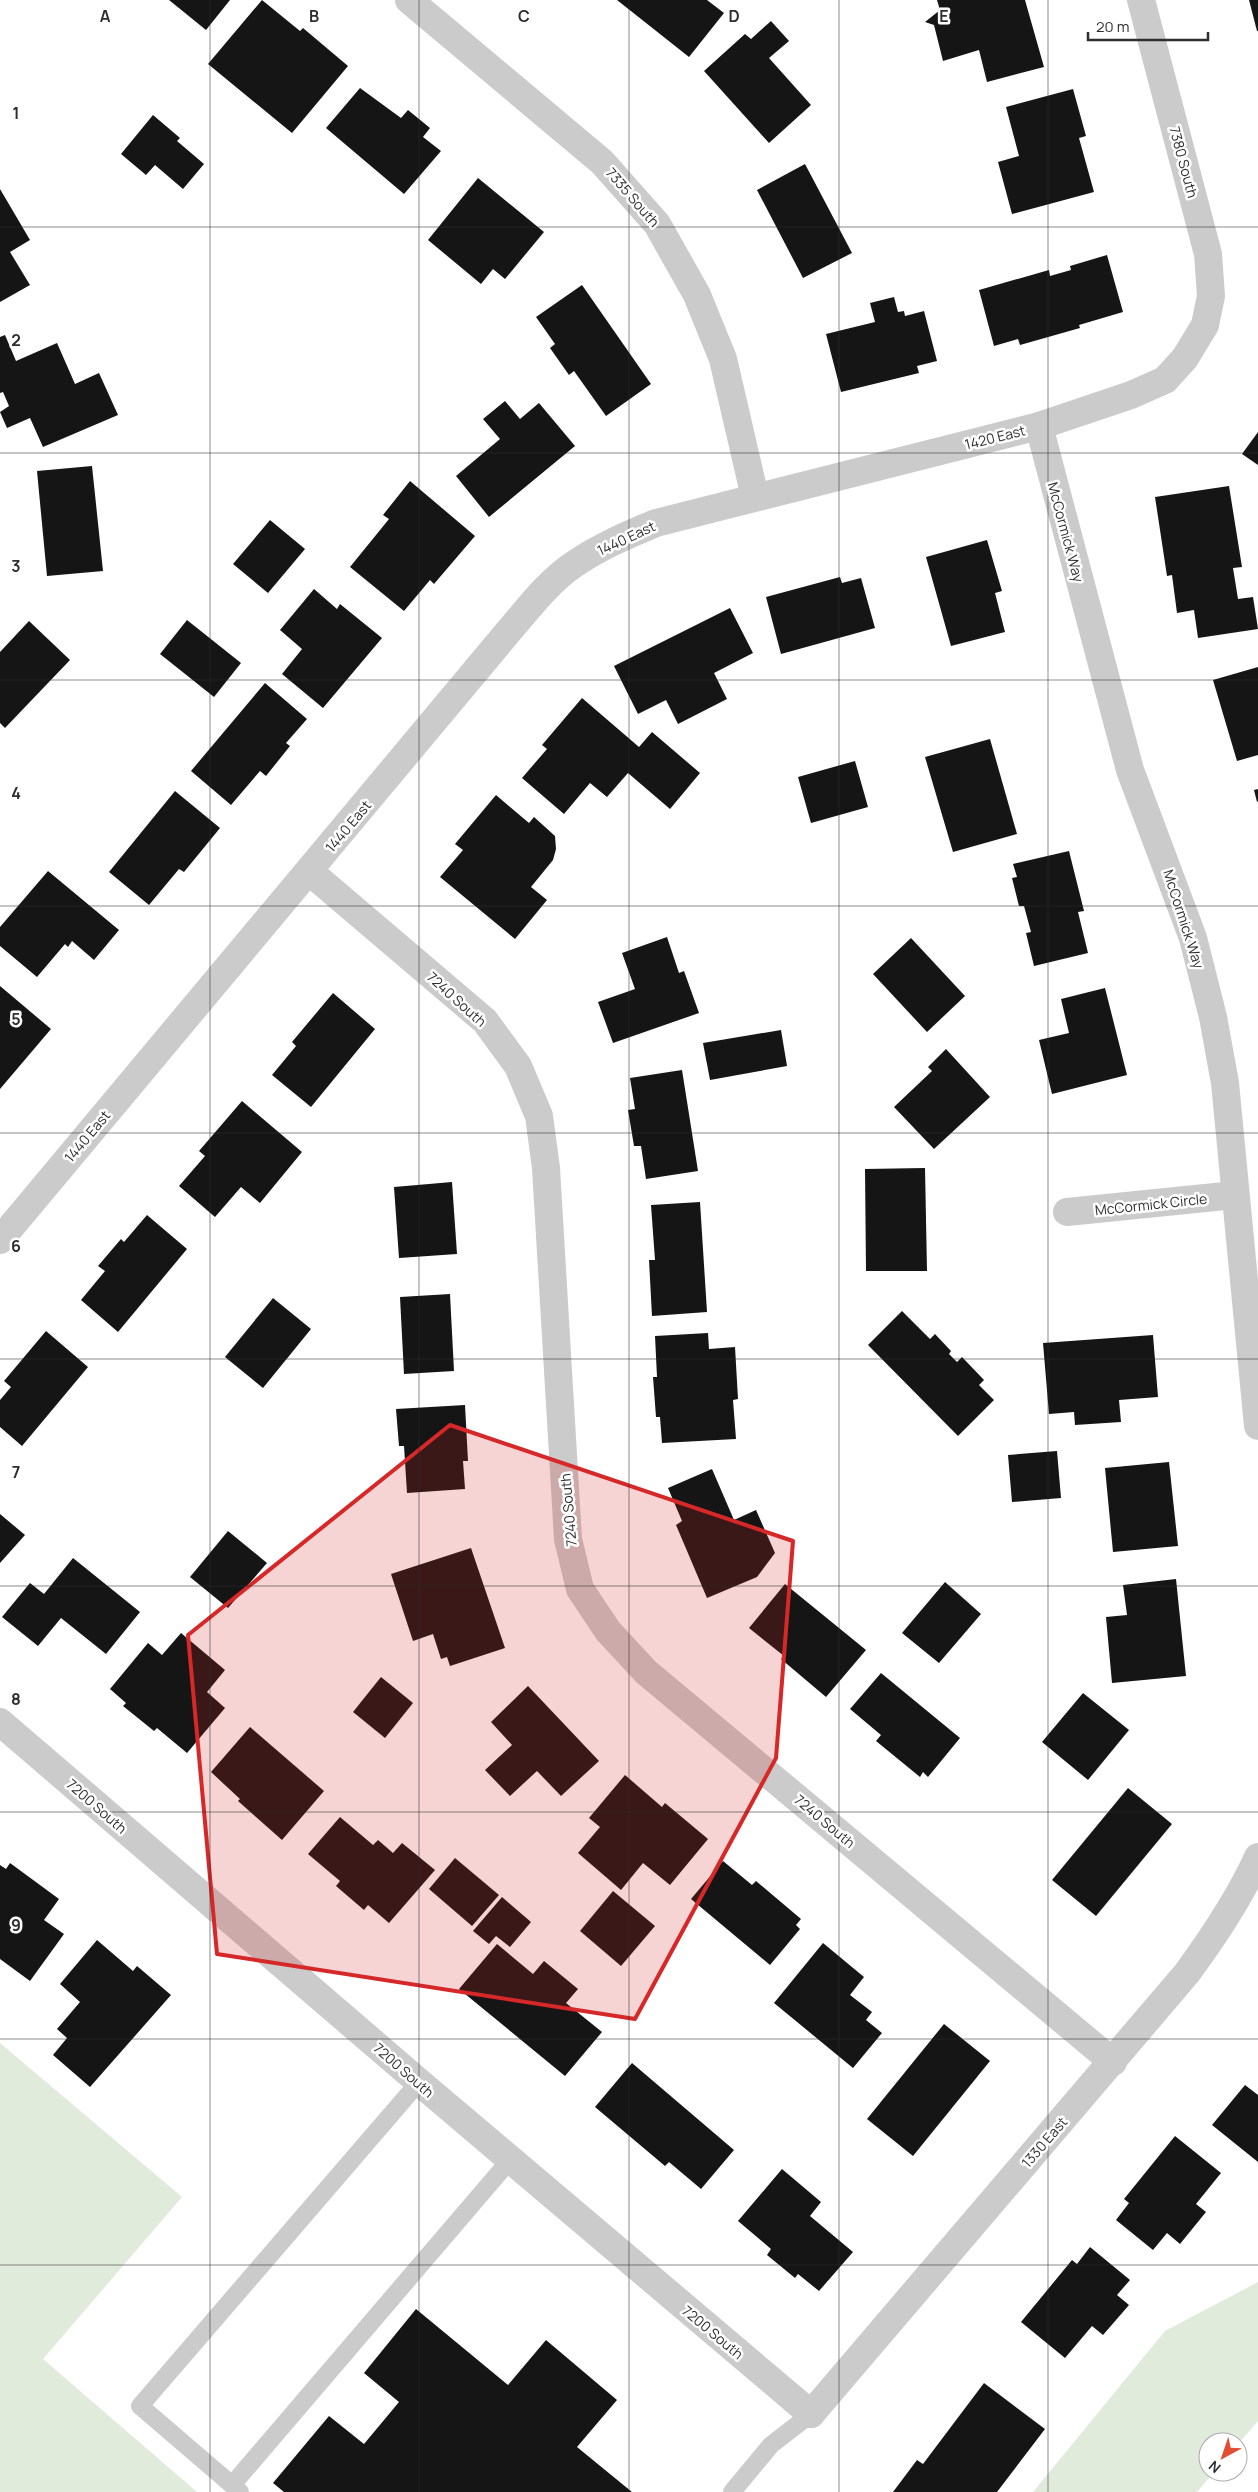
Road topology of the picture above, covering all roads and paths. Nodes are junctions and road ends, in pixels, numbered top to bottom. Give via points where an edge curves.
1 (409, 0) edge
2 (1142, 0) edge
3 (1205, 325) joint
4 (1039, 426) junction
5 (755, 498) junction
6 (310, 872) junction
7 (1236, 1195) junction
8 (1067, 1212) dead end
9 (0, 1240) edge
10 (1258, 1426) edge
11 (0, 1722) edge
12 (1258, 1857) edge
13 (1112, 2062) junction
14 (419, 2082) junction
15 (510, 2160) junction
16 (811, 2414) junction
17 (236, 2489) edge
18 (732, 2492) edge

1 - 5 street, 7335 South via 602,162 657,224 697,295 723,359
2 - 3 street, 7380 South via 1208,254 1211,296
3 - 4 street, 1420 East via 1184,358 1164,380 1131,395
4 - 5 street, 1420 East
4 - 7 street, McCormick Way via 1130,770 1198,956 1225,1083
5 - 6 street, 1440 East via 656,523 612,542 572,566 537,598
6 - 9 street, 1440 East
6 - 13 street, 7240 South via 485,1021 518,1066 539,1116 546,1168 568,1539 580,1589 608,1631 646,1672
7 - 8 street, McCormick Circle
7 - 10 street, McCormick Way
11 - 14 street, 7200 South
12 - 13 street, 1330 East via 1218,1930 1187,1973
13 - 16 street, 1330 East
14 - 15 street, 7200 South
14 - 17 lane via 140,2406
15 - 16 street, 7200 South
15 - 17 lane
16 - 18 lane via 772,2445

